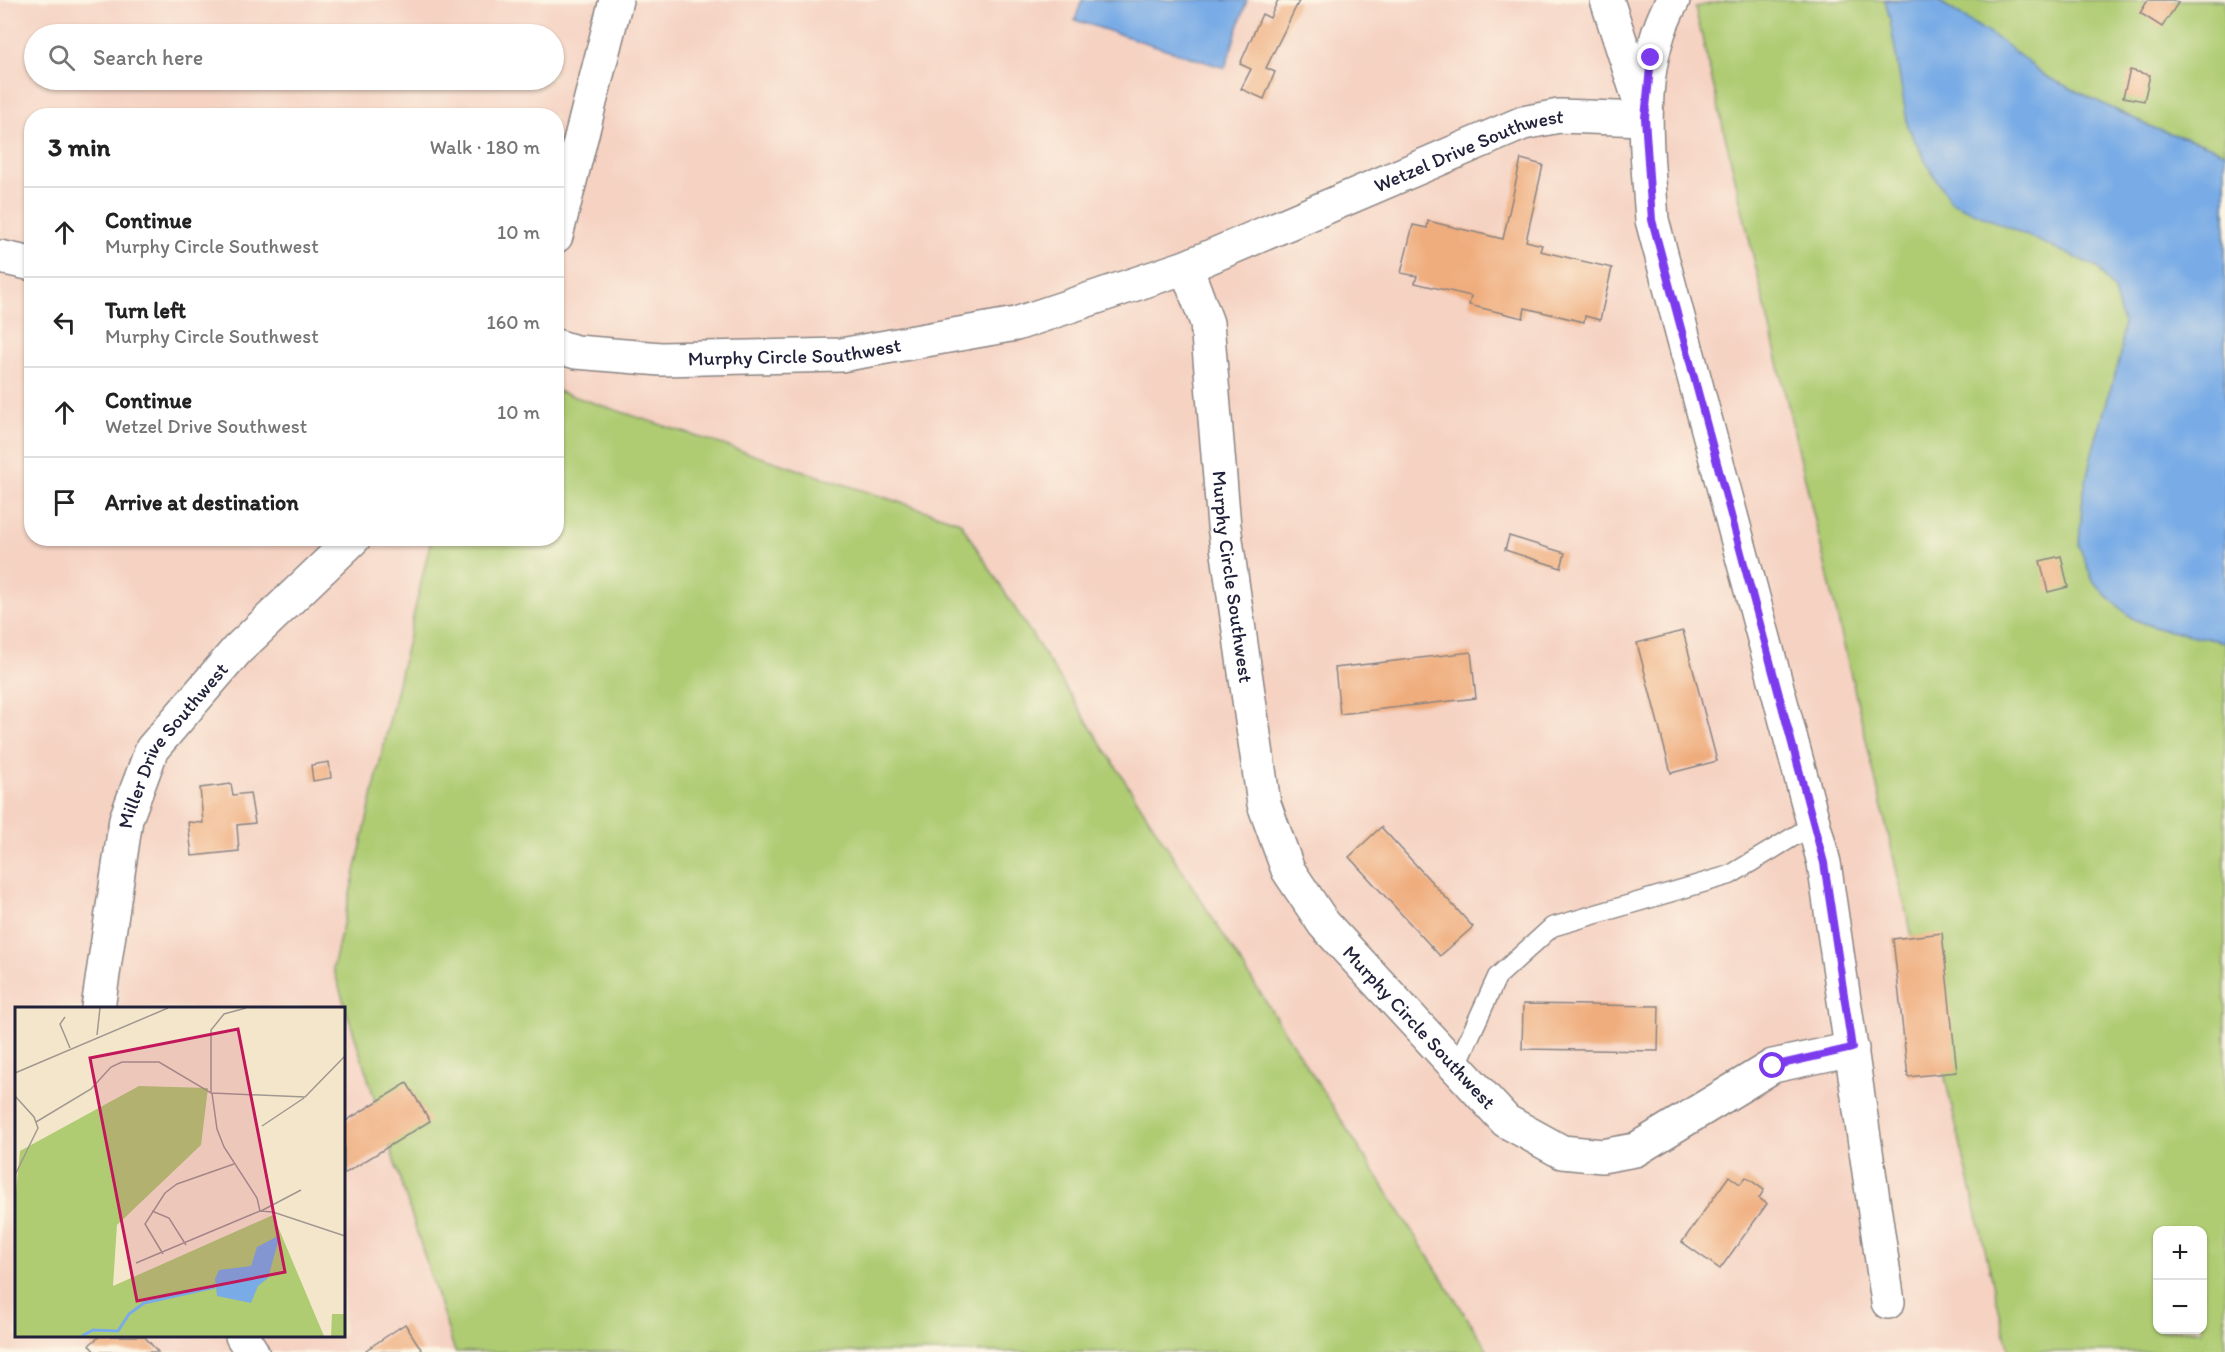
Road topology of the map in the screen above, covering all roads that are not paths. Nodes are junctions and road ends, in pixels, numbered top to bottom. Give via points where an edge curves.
1 (616, 0) edge
2 (1607, 0) edge
3 (1673, 0) edge
4 (1645, 118) junction
5 (564, 205) edge
6 (0, 256) edge
7 (24, 262) edge
8 (1186, 267) junction
9 (564, 348) edge
10 (346, 546) edge
11 (1814, 825) junction
12 (98, 1007) edge
13 (1852, 1048) junction
14 (1456, 1067) junction
15 (1888, 1302) dead end
16 (243, 1337) edge
17 (252, 1352) edge

1 - 5 street
2 - 4 street
3 - 4 street via 1651,58
4 - 8 street, Wetzel Drive Southwest via 1559,116 1523,123
4 - 11 street via 1652,220
6 - 7 street
8 - 9 street, Murphy Circle Southwest via 1016,324 842,355 661,359
8 - 14 street, Murphy Circle Southwest via 1207,323 1224,526 1264,804 1288,870 1324,924
10 - 12 street, Miller Drive Southwest via 237,650 152,749 126,819
11 - 13 street via 1824,863
11 - 14 lane via 1730,875 1552,927 1497,977
13 - 14 street, Murphy Circle Southwest via 1773,1066 1635,1150 1602,1156 1562,1152 1506,1121
13 - 15 street
16 - 17 street

